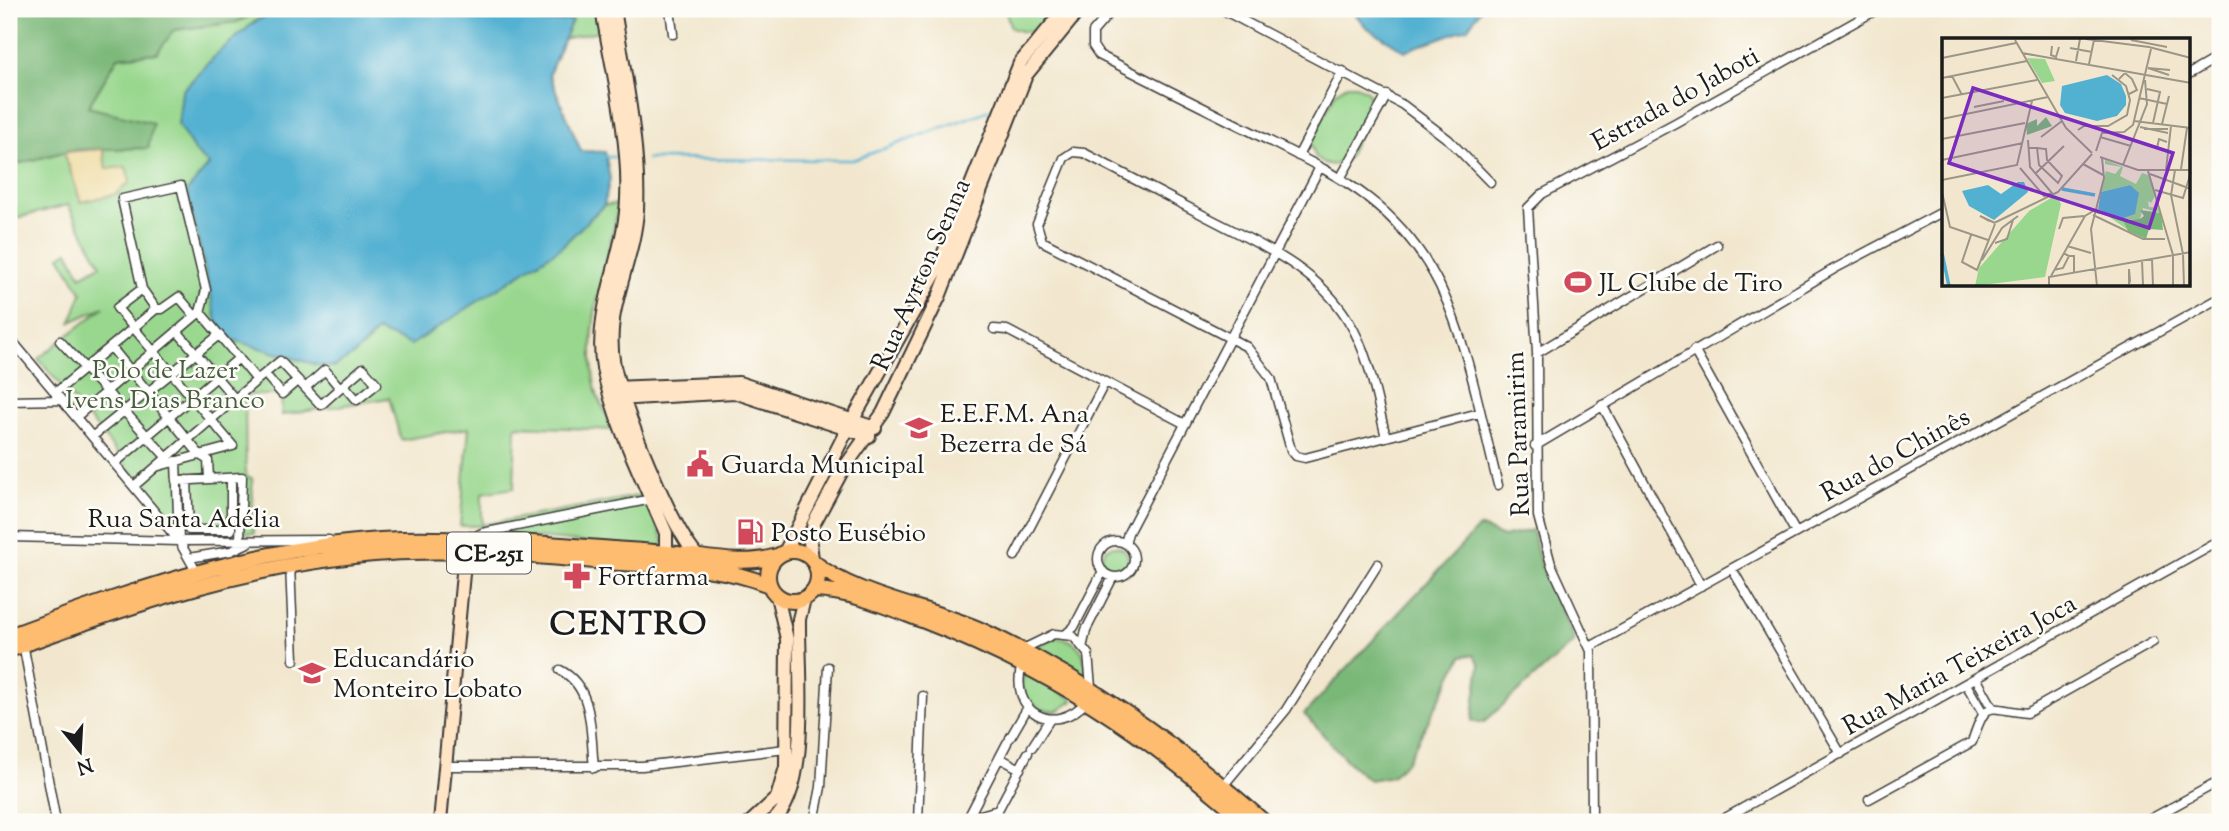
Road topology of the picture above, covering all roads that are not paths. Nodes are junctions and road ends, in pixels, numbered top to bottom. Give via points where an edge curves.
1 (602, 9) edge
2 (614, 9) edge
3 (670, 9) edge
4 (1065, 9) edge
5 (1080, 9) edge
6 (1113, 9) edge
7 (1221, 9) edge
8 (1878, 9) edge
9 (673, 34) dead end
10 (2220, 56) edge
11 (1026, 64) junction
12 (1343, 71) junction
13 (2190, 73) edge
14 (1387, 95) junction
15 (1298, 156) junction
16 (1320, 167) junction
17 (1341, 177) junction
18 (1490, 182) dead end
19 (1530, 204) joint
20 (1942, 212) edge
21 (1717, 245) dead end
22 (1275, 253) junction
23 (142, 289) junction
24 (2220, 298) edge
25 (156, 309) junction
26 (198, 314) junction
27 (133, 328) junction
28 (994, 329) dead end
29 (177, 331) junction
30 (219, 335) junction
31 (9, 337) edge
32 (1230, 339) junction
33 (60, 341) dead end
34 (111, 347) junction
35 (1694, 350) junction
36 (154, 351) junction
37 (197, 353) junction
38 (1536, 353) junction
39 (239, 358) junction
40 (86, 368) junction
41 (131, 371) junction
42 (173, 373) junction
43 (217, 376) junction
44 (261, 377) junction
45 (298, 380) junction
46 (1105, 382) junction
47 (305, 388) junction
48 (107, 391) junction
49 (148, 392) junction
50 (616, 394) junction
51 (58, 396) junction
52 (193, 397) junction
53 (235, 399) junction
54 (9, 401) edge
55 (1602, 405) junction
56 (124, 411) junction
57 (1479, 413) junction
58 (76, 417) junction
59 (170, 417) junction
60 (212, 419) junction
61 (851, 424) junction
62 (1185, 424) junction
63 (872, 432) junction
64 (93, 436) junction
65 (146, 436) junction
66 (1385, 437) junction
67 (189, 438) junction
68 (1535, 446) junction
69 (200, 455) junction
70 (171, 460) junction
71 (115, 463) junction
72 (231, 478) junction
73 (209, 479) junction
74 (187, 480) junction
75 (176, 481) junction
76 (1498, 485) dead end
77 (134, 486) junction
78 (650, 496) junction
79 (231, 530) junction
80 (1796, 533) junction
81 (190, 535) junction
82 (9, 537) edge
83 (231, 540) junction
84 (240, 540) junction
85 (179, 541) junction
86 (254, 541) junction
87 (2220, 541) edge
88 (360, 542) junction
89 (1125, 543) junction
90 (468, 546) junction
91 (666, 553) junction
92 (781, 554) junction
93 (697, 556) junction
94 (1015, 556) dead end
95 (189, 558) junction
96 (814, 561) junction
97 (1378, 564) dead end
98 (290, 565) junction
99 (1732, 569) junction
100 (226, 571) junction
101 (1103, 571) junction
102 (1113, 577) junction
103 (196, 579) junction
104 (1701, 586) junction
105 (773, 590) junction
106 (809, 595) junction
107 (1082, 612) junction
108 (1092, 618) junction
109 (1066, 634) junction
110 (17, 637) edge
111 (2153, 642) dead end
112 (1083, 644) junction
113 (1590, 647) junction
114 (9, 650) edge
115 (1022, 657) junction
116 (294, 660) dead end
117 (828, 667) dead end
118 (560, 670) dead end
119 (1976, 678) junction
120 (1966, 684) junction
121 (792, 687) junction
122 (1090, 694) junction
123 (923, 696) dead end
124 (1028, 707) junction
125 (1993, 708) junction
126 (1983, 713) junction
127 (1050, 719) junction
128 (786, 750) junction
129 (1841, 754) junction
130 (1000, 758) junction
131 (447, 766) junction
132 (594, 768) junction
133 (1020, 769) junction
134 (2220, 781) edge
135 (1223, 786) junction
136 (1868, 799) dead end
137 (975, 803) junction
138 (985, 816) junction
139 (967, 820) junction
140 (56, 822) edge
141 (440, 822) edge
142 (751, 822) edge
143 (772, 822) edge
144 (814, 822) edge
145 (918, 822) edge
146 (956, 822) edge
147 (1247, 822) edge
148 (1264, 822) edge
149 (1592, 822) edge
150 (1718, 822) edge
151 (2145, 822) edge

1 - 50 street via 627,176 625,217 602,336 604,369
2 - 50 street via 637,197 613,319
3 - 9 street
4 - 11 street, Rua Ayrton Senna
5 - 11 street, Rua Ayrton Senna
6 - 15 street via 1093,32 1093,46 1099,55
7 - 12 street
8 - 19 street, Estrada do Jaboti
10 - 13 street
11 - 61 street, Rua Ayrton Senna via 937,270
11 - 63 street, Rua Ayrton Senna via 1022,86 939,297
12 - 14 street
12 - 15 street
14 - 17 street
14 - 18 street via 1442,134
15 - 16 street
16 - 17 street
16 - 22 street
17 - 57 street via 1385,211 1430,268 1453,317
19 - 38 street, Rua Paramirim
20 - 35 street
21 - 38 street
22 - 32 street
22 - 32 street via 1084,153 1070,153 1062,161 1037,224 1042,241
22 - 66 street via 1321,286 1348,320 1367,362
23 - 25 street
23 - 26 street via 122,200 181,186 206,290
23 - 27 street via 117,308
24 - 80 street, Rua do Chinês
25 - 26 street via 179,297
25 - 27 street
26 - 29 street
26 - 30 street
27 - 34 street
27 - 36 street
28 - 46 street via 1007,330
29 - 36 street
29 - 37 street
30 - 37 street
30 - 39 street
31 - 51 street
32 - 62 street
32 - 66 street via 1247,347 1266,369 1296,456 1305,458
33 - 40 street
34 - 40 street
34 - 41 street
35 - 55 street
35 - 80 street
36 - 41 street
36 - 42 street
37 - 42 street
37 - 43 street
38 - 68 street, Rua Paramirim
39 - 43 street
39 - 44 street
40 - 48 street
40 - 51 street
41 - 48 street
41 - 49 street
42 - 49 street
42 - 52 street
43 - 52 street
43 - 53 street
44 - 45 street via 282,394
44 - 45 street via 280,361
44 - 53 street
45 - 47 street
46 - 62 street
46 - 94 street
47 - 47 street via 321,404 342,386 325,370
48 - 56 street
48 - 58 street
49 - 56 street
49 - 59 street
50 - 61 street via 734,392
50 - 78 street
50 - 93 street via 682,535
51 - 54 street
51 - 58 street
52 - 59 street
52 - 60 street
53 - 60 street
55 - 68 street
55 - 104 street
56 - 64 street
56 - 65 street
57 - 66 street
57 - 76 street
58 - 64 street
59 - 65 street
59 - 67 street
60 - 67 street
60 - 69 street via 233,446
61 - 63 street
61 - 92 street, Rua Ayrton Senna
62 - 89 street
63 - 96 street, Rua Ayrton Senna via 842,471 814,523 810,542
64 - 71 street
65 - 70 street
65 - 71 street
67 - 69 street
67 - 70 street
68 - 113 street, Rua Paramirim via 1538,516 1546,549
69 - 70 street
69 - 73 street via 208,460
70 - 75 street
70 - 77 street
71 - 77 street
72 - 73 street
72 - 79 street
72 - 84 street via 242,477
73 - 74 street
74 - 75 street
74 - 81 street
75 - 85 street
77 - 85 street
78 - 90 street via 482,533
78 - 91 street via 668,538
79 - 81 street
79 - 83 street
80 - 99 street, Rua do Chinês
81 - 83 street, Rua Santa Adélia
81 - 85 street, Rua Santa Adélia
82 - 85 street, Rua Santa Adélia
83 - 84 street, Rua Santa Adélia
84 - 86 street, Rua Santa Adélia
85 - 95 street
86 - 88 street, Rua Santa Adélia
86 - 95 street via 230,551
87 - 119 street, Rua Maria Teixeira Joca
88 - 90 main road, CE-251
88 - 100 main road, CE-251 via 298,549
89 - 101 street via 1109,542 1100,550 1098,561
89 - 102 street via 1133,553 1133,565 1125,574
90 - 91 main road, CE-251
90 - 98 main road, CE-251
90 - 105 main road, CE-251 via 720,571
90 - 131 street
91 - 93 main road, CE-251
92 - 93 main road, CE-251 via 749,562
92 - 96 main road, CE-251 via 800,552
92 - 105 main road via 768,569
95 - 103 street
96 - 106 main road via 818,577
96 - 115 main road via 837,579 938,613
97 - 135 street via 1286,710
98 - 100 main road, CE-251
98 - 116 street
99 - 104 street, Rua do Chinês
99 - 129 street
100 - 103 main road, CE-251
101 - 102 street
101 - 107 street
102 - 108 street
103 - 110 main road, CE-251
104 - 113 street, Rua do Chinês
105 - 106 main road, CE-251 via 790,602
105 - 121 street via 786,629
106 - 115 main road via 840,592
106 - 121 street via 799,619
107 - 108 street
107 - 109 street
108 - 112 street
109 - 112 street
109 - 115 street via 1054,634
110 - 114 main road, CE-251
110 - 140 street
111 - 125 street via 2027,713
112 - 122 street via 1092,668
113 - 149 street, Rua Paramirim
115 - 122 main road
115 - 124 street via 1018,686
117 - 144 street via 821,788
118 - 132 street via 572,676 586,695
119 - 120 street, Rua Maria Teixeira Joca
119 - 125 street
120 - 126 street
120 - 129 street, Rua Maria Teixeira Joca
121 - 128 street
121 - 143 street via 798,771 789,800
122 - 127 street via 1078,711
122 - 135 main road via 1154,731
122 - 147 main road
123 - 145 street
124 - 127 street
124 - 130 street
125 - 126 street
126 - 136 street via 1972,742
127 - 133 street
128 - 132 street
128 - 142 street via 777,798
129 - 150 street, Rua Maria Teixeira Joca
130 - 133 street
130 - 137 street
131 - 132 street
131 - 141 street
133 - 138 street via 1002,805
134 - 151 street
135 - 148 main road
137 - 138 street
137 - 139 street
138 - 139 street
139 - 146 street

